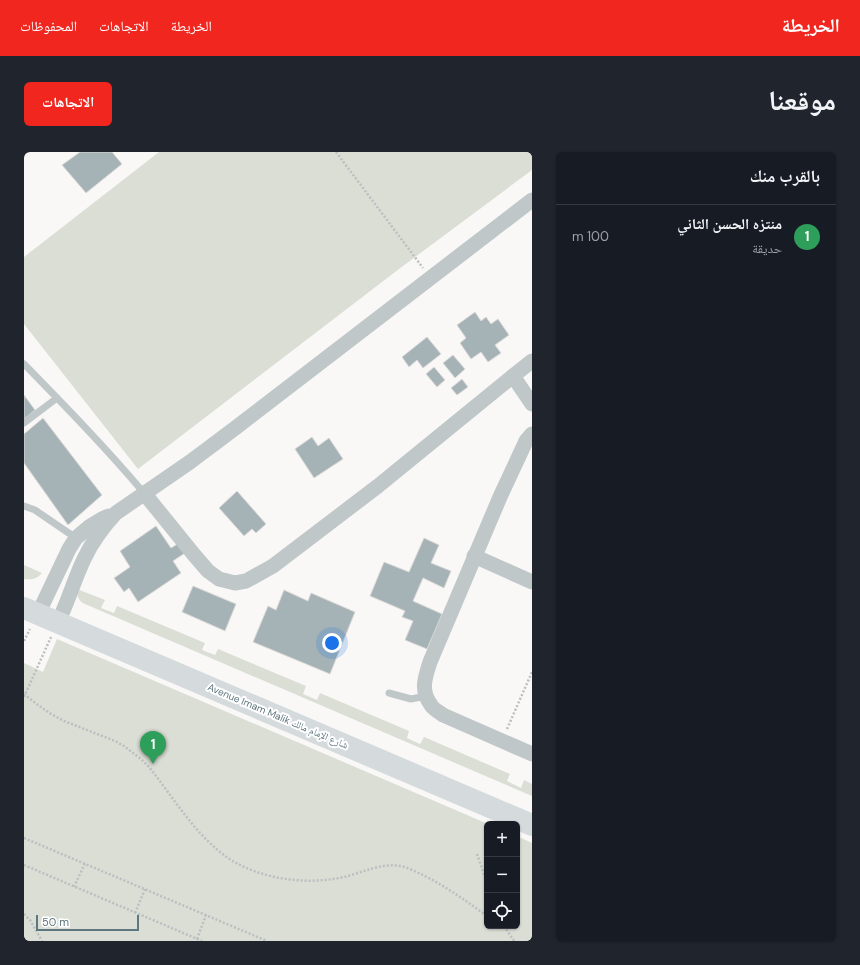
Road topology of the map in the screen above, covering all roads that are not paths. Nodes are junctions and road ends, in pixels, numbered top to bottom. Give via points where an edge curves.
1 (532, 200) edge
2 (532, 361) edge
3 (24, 364) edge
4 (513, 376) junction
5 (57, 398) junction
6 (532, 404) edge
7 (24, 423) edge
8 (532, 434) edge
9 (144, 492) junction
10 (24, 506) edge
11 (116, 513) junction
12 (76, 538) junction
13 (474, 556) junction
14 (532, 582) edge
15 (24, 593) edge
16 (35, 608) edge
17 (60, 616) junction
18 (389, 693) dead end
19 (426, 696) junction
20 (532, 754) edge
21 (532, 810) edge
22 (532, 825) edge

1 - 9 street via 234,429
2 - 4 street
3 - 5 lane
4 - 6 street
4 - 9 street via 378,486 272,566 246,581 235,583 218,580 195,556
5 - 7 lane
5 - 9 lane
8 - 13 street via 526,441
9 - 11 street
10 - 12 lane via 35,510
11 - 12 street via 89,527
11 - 17 street via 98,534 84,558
12 - 16 street
13 - 14 street
13 - 19 street via 430,662 424,680
15 - 16 main road, Avenue Imam Malik شارع الإمام مالك
16 - 17 main road, Avenue Imam Malik شارع الإمام مالك
17 - 21 main road, Avenue Imam Malik شارع الإمام مالك
17 - 22 main road, Avenue Imam Malik شارع الإمام مالك
18 - 19 lane via 411,699
19 - 20 street via 431,706 443,715

